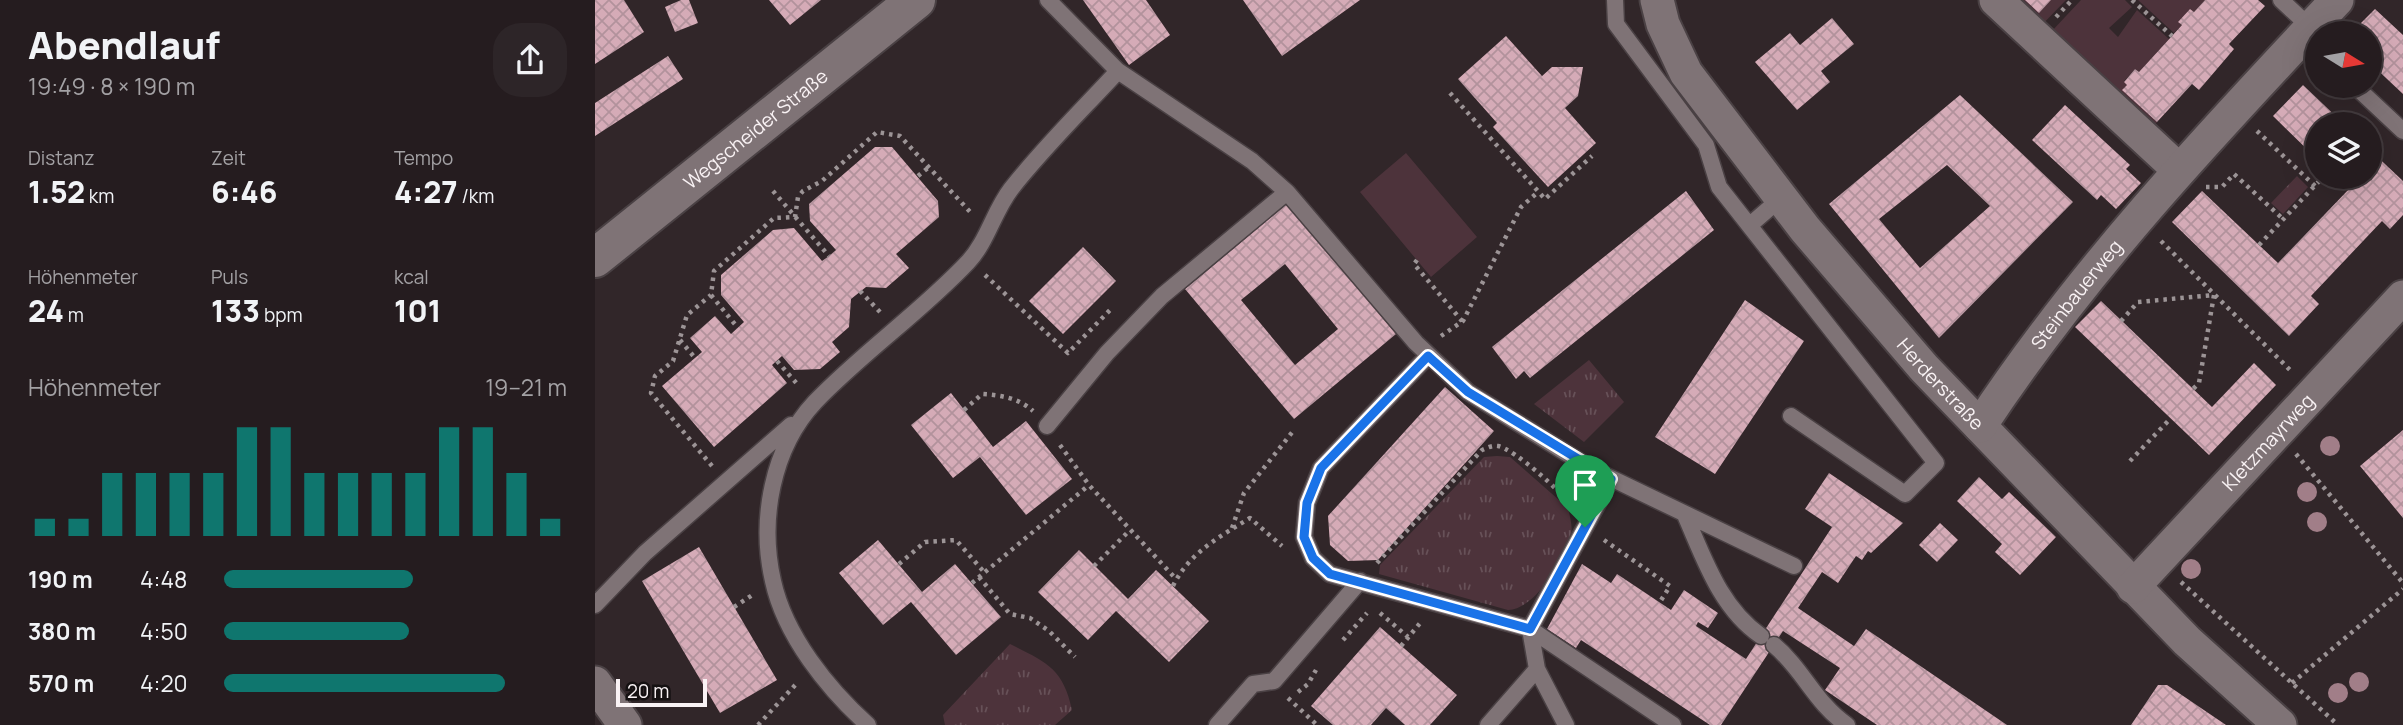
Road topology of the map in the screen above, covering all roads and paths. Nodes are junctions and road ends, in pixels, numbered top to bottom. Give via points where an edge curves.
1 (916, 0) edge
2 (1048, 0) edge
3 (1615, 0) edge
4 (1657, 0) edge
5 (1996, 0) edge
6 (2132, 0) edge
7 (2281, 0) edge
8 (2337, 0) edge
9 (2322, 21) edge
10 (2305, 31) edge
11 (2172, 36) dead end
12 (2305, 43) edge
13 (1118, 71) junction
14 (1450, 93) dead end
15 (2248, 95) junction
16 (2368, 98) edge
17 (2403, 131) edge
18 (1592, 156) dead end
19 (929, 167) junction
20 (2181, 168) junction
21 (918, 176) dead end
22 (2305, 177) edge
23 (2312, 189) edge
24 (773, 191) dead end
25 (1538, 191) junction
26 (1287, 192) junction
27 (1781, 198) junction
28 (795, 216) junction
29 (2138, 219) junction
30 (2283, 219) junction
31 (1749, 225) junction
32 (987, 230) junction
33 (2259, 245) dead end
34 (829, 256) dead end
35 (595, 258) edge
36 (1417, 260) dead end
37 (970, 261) junction
38 (860, 292) dead end
39 (711, 295) junction
40 (2214, 295) junction
41 (2403, 297) edge
42 (1111, 309) dead end
43 (1463, 321) junction
44 (2121, 321) dead end
45 (738, 327) dead end
46 (894, 328) junction
47 (679, 340) junction
48 (695, 358) dead end
49 (1431, 359) junction
50 (777, 361) dead end
51 (2193, 389) dead end
52 (2313, 393) junction
53 (814, 404) junction
54 (964, 410) dead end
55 (1791, 416) dead end
56 (2171, 418) dead end
57 (1047, 426) junction
58 (1980, 426) junction
59 (1294, 429) dead end
60 (2277, 432) junction
61 (2130, 461) dead end
62 (1611, 479) junction
63 (727, 484) junction
64 (1089, 485) junction
65 (1685, 515) junction
66 (1585, 527) junction
67 (1130, 530) junction
68 (1231, 530) junction
69 (1289, 552) dead end
70 (899, 564) dead end
71 (1094, 566) dead end
72 (1794, 566) dead end
73 (984, 572) junction
74 (979, 577) junction
75 (1176, 579) junction
76 (1360, 581) junction
77 (972, 583) dead end
78 (2403, 583) edge
79 (1173, 586) dead end
80 (2133, 587) junction
81 (2403, 589) edge
82 (1660, 602) dead end
83 (595, 605) edge
84 (1419, 625) dead end
85 (1530, 629) junction
86 (1401, 646) dead end
87 (1075, 657) dead end
88 (813, 666) junction
89 (1537, 669) junction
90 (1274, 681) junction
91 (2292, 682) dead end
92 (595, 683) edge
93 (625, 725) edge
94 (758, 725) edge
95 (868, 725) edge
96 (1217, 725) edge
97 (1317, 725) edge
98 (1488, 725) edge
99 (1566, 725) edge
100 (1673, 725) edge
101 (1847, 725) edge
102 (2280, 725) edge

1 - 35 street, Wegscheider Straße
2 - 13 lane
3 - 31 lane via 1616,24 1706,145 1715,179
4 - 27 street, Herderstraße via 1686,73
5 - 20 street
6 - 11 path
7 - 10 lane
8 - 9 street, Steinbauerweg
12 - 15 street, Steinbauerweg
13 - 26 lane via 1252,160
13 - 32 lane via 1009,192
14 - 25 path
15 - 20 street, Steinbauerweg
15 - 22 path via 2270,116 2257,131
16 - 17 lane
18 - 25 path via 1545,199
19 - 21 path
19 - 28 path via 900,136 877,132 822,181 803,191
19 - 32 path
20 - 29 street, Steinbauerweg
20 - 30 path via 2206,187 2222,187 2234,174
23 - 30 path
24 - 28 path
25 - 43 path via 1521,207
26 - 49 lane
26 - 57 lane via 1162,296
27 - 31 lane
27 - 58 street, Herderstraße via 1924,368
28 - 34 path
28 - 39 path via 775,218 714,271
29 - 40 path
29 - 58 street, Steinbauerweg via 2023,363
30 - 33 path
31 - 55 lane via 1936,463 1905,494
32 - 37 lane
36 - 43 path via 1414,264
37 - 42 path via 1068,353
37 - 46 lane
38 - 46 path
39 - 45 path
39 - 47 path via 687,314
40 - 44 path via 2138,302
40 - 51 path via 2199,383
40 - 52 path
41 - 52 street, Kletzmayrweg
43 - 49 path via 1436,339
46 - 53 lane
47 - 48 path
47 - 63 path via 673,361 655,376 651,393
49 - 62 lane via 1468,392
49 - 76 lane via 1321,468 1307,503 1304,537 1313,558 1330,574
50 - 53 path
52 - 60 street, Kletzmayrweg
53 - 63 lane
53 - 88 lane via 789,437 767,516 773,582
54 - 57 path via 982,394 1001,395 1026,405
56 - 61 path
57 - 64 path
58 - 80 street, Herderstraße
59 - 68 path via 1244,493
60 - 78 path
60 - 80 street, Kletzmayrweg
62 - 65 lane
62 - 66 lane
63 - 83 lane via 645,553
64 - 67 path
64 - 73 path
65 - 72 lane
65 - 101 lane via 1731,608 1786,655 1817,699
66 - 76 path via 1568,502 1521,460 1492,446 1482,450
66 - 82 path via 1670,586
66 - 85 lane
67 - 71 path
67 - 75 path
68 - 69 path via 1250,519
68 - 75 path via 1182,567
70 - 73 path via 925,542 956,540
73 - 74 path
74 - 77 path
74 - 87 path via 1010,614 1030,618
75 - 79 path
76 - 85 lane
76 - 90 lane
80 - 102 street, Herderstraße
81 - 91 path
84 - 86 path
85 - 89 lane
85 - 100 lane
88 - 94 path
88 - 95 lane
89 - 98 lane
89 - 99 lane
90 - 96 lane via 1253,684
90 - 97 path
92 - 93 street

